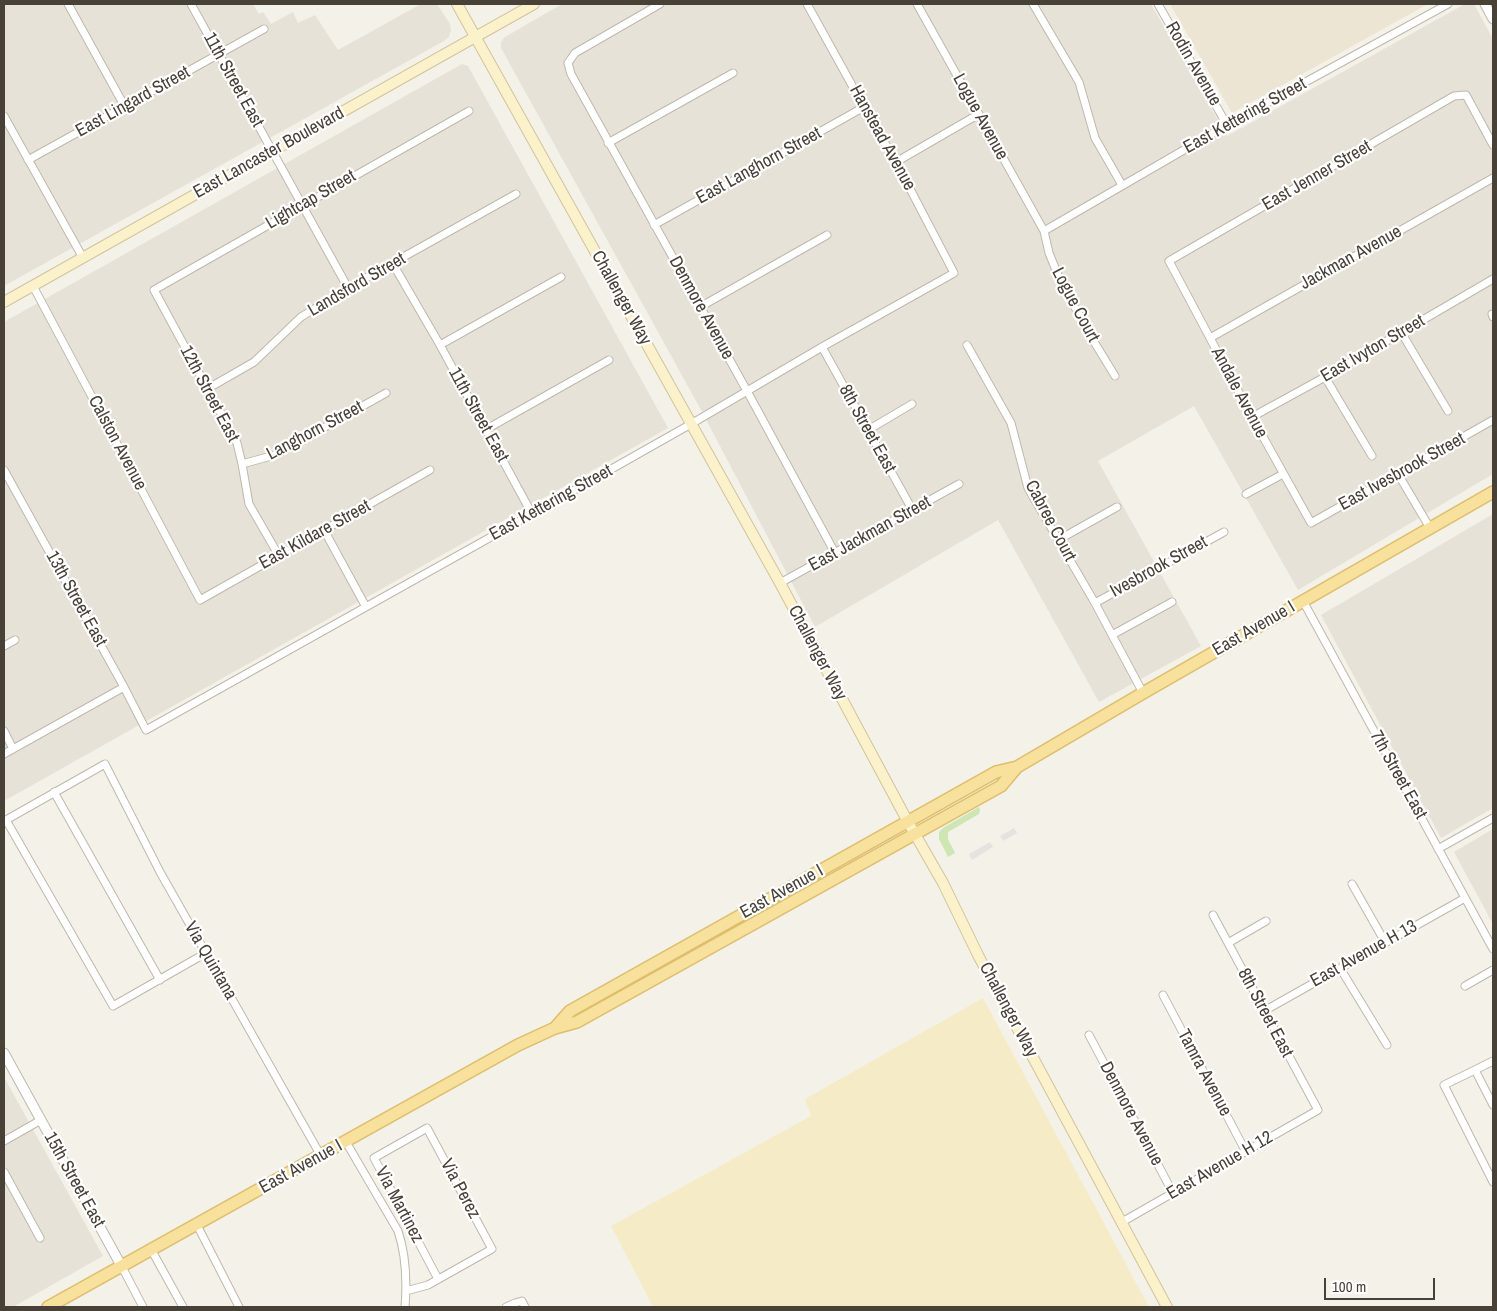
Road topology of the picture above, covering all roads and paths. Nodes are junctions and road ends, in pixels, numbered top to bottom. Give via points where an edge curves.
1 (68, 4) edge
2 (191, 4) edge
3 (457, 4) edge
4 (534, 4) edge
5 (660, 4) edge
6 (807, 4) edge
7 (917, 4) edge
8 (1033, 4) edge
9 (1158, 4) edge
10 (1448, 4) edge
11 (1485, 4) edge
12 (1493, 19) edge
13 (264, 29) dead end
14 (475, 37) junction
15 (219, 54) junction
16 (733, 74) dead end
17 (125, 107) junction
18 (864, 107) junction
19 (469, 111) dead end
20 (979, 114) junction
21 (4, 116) edge
22 (1227, 125) junction
23 (608, 143) junction
24 (1493, 145) edge
25 (272, 152) junction
26 (28, 160) junction
27 (896, 162) junction
28 (1493, 178) edge
29 (1122, 185) junction
30 (516, 194) dead end
31 (302, 204) junction
32 (654, 225) junction
33 (1044, 231) junction
34 (827, 235) dead end
35 (83, 258) junction
36 (1169, 262) joint
37 (393, 264) junction
38 (954, 273) joint
39 (561, 277) dead end
40 (1493, 280) edge
41 (34, 286) junction
42 (348, 288) junction
43 (154, 290) joint
44 (4, 302) edge
45 (700, 307) junction
46 (1401, 332) junction
47 (1210, 338) junction
48 (440, 345) junction
49 (967, 345) dead end
50 (822, 347) junction
51 (609, 360) dead end
52 (1115, 376) dead end
53 (1325, 376) junction
54 (207, 389) junction
55 (747, 391) junction
56 (386, 393) dead end
57 (912, 404) dead end
58 (1448, 411) dead end
59 (1252, 417) junction
60 (1493, 420) edge
61 (691, 424) junction
62 (485, 430) junction
63 (868, 430) junction
64 (1372, 456) dead end
65 (242, 464) junction
66 (4, 470) edge
67 (430, 470) dead end
68 (1283, 474) junction
69 (1398, 474) junction
70 (959, 484) dead end
71 (1493, 492) edge
72 (1246, 494) dead end
73 (1117, 507) dead end
74 (913, 511) junction
75 (532, 514) junction
76 (1311, 523) joint
77 (1430, 528) junction
78 (324, 530) junction
79 (1224, 532) dead end
80 (1058, 540) junction
81 (836, 553) junction
82 (279, 556) junction
83 (780, 583) junction
84 (200, 600) joint
85 (1303, 601) junction
86 (1172, 602) dead end
87 (1095, 603) junction
88 (366, 607) junction
89 (1112, 635) junction
90 (15, 640) dead end
91 (4, 646) edge
92 (124, 687) junction
93 (1143, 693) junction
94 (146, 730) joint
95 (4, 732) edge
96 (12, 749) junction
97 (4, 754) edge
98 (1017, 767) junction
99 (54, 792) junction
100 (1493, 818) edge
101 (908, 822) junction
102 (915, 833) junction
103 (1438, 849) junction
104 (1352, 884) dead end
105 (1465, 898) junction
106 (1214, 915) dead end
107 (1266, 921) dead end
108 (1385, 942) junction
109 (691, 943) junction
110 (1228, 943) junction
111 (1493, 949) edge
112 (206, 953) junction
113 (698, 954) junction
114 (1340, 968) junction
115 (1493, 970) edge
116 (160, 980) junction
117 (1465, 986) dead end
118 (1162, 995) dead end
119 (1264, 1011) junction
120 (556, 1028) junction
121 (1089, 1035) dead end
122 (1387, 1045) dead end
123 (4, 1053) edge
124 (1493, 1061) edge
125 (1474, 1070) junction
126 (1493, 1105) edge
127 (1318, 1110) joint
128 (41, 1120) junction
129 (427, 1128) joint
130 (4, 1141) edge
131 (346, 1142) junction
132 (1246, 1152) junction
133 (321, 1156) junction
134 (4, 1172) edge
135 (1493, 1182) edge
136 (1174, 1193) junction
137 (1122, 1222) junction
138 (197, 1225) junction
139 (40, 1238) dead end
140 (152, 1251) junction
141 (122, 1267) junction
142 (438, 1279) junction
143 (406, 1291) junction
144 (524, 1304) edge
145 (54, 1306) edge
146 (143, 1307) edge
147 (183, 1307) edge
148 (239, 1307) edge
149 (405, 1307) edge
150 (506, 1307) edge
151 (1167, 1307) edge

1 - 17 street
2 - 15 street, 11th Street East
3 - 14 main road, Challenger Way
4 - 14 main road, East Lancaster Boulevard
5 - 23 street, Denmore Avenue via 575,53 568,63 570,74
6 - 18 street, Hanstead Avenue
7 - 20 street, Logue Avenue
8 - 29 street via 1079,82 1095,138
9 - 22 street, Rodin Avenue
10 - 22 street, East Kettering Street
11 - 12 street
13 - 15 street, East Lingard Street
14 - 25 main road, East Lancaster Boulevard
14 - 61 main road, Challenger Way
15 - 17 street, East Lingard Street
15 - 25 street, 11th Street East
16 - 23 street
17 - 26 street, East Lingard Street
18 - 27 street, Hanstead Avenue
18 - 32 street, East Langhorn Street
19 - 31 street, Lightcap Street
20 - 27 street
20 - 33 street, Logue Avenue
21 - 26 street
22 - 29 street, East Kettering Street
23 - 32 street, Denmore Avenue
24 - 36 street, East Jenner Street via 1466,94 1454,96
25 - 31 street, 11th Street East
25 - 35 main road, East Lancaster Boulevard
26 - 35 street
27 - 38 street, Hanstead Avenue
28 - 47 street, Jackman Avenue
29 - 33 street, East Kettering Street
30 - 37 street, Landsford Street
31 - 42 street, 11th Street East
31 - 43 street, Lightcap Street
32 - 45 street, Denmore Avenue
33 - 52 street, Logue Court via 1060,280
34 - 45 street
35 - 41 main road, East Lancaster Boulevard
36 - 47 street, Andale Avenue
37 - 42 street, Landsford Street
37 - 48 street, 11th Street East
38 - 50 street, East Kettering Street
39 - 48 street
40 - 46 street, East Ivyton Street
41 - 44 main road, East Lancaster Boulevard
41 - 84 street, Calston Avenue
42 - 54 street, Landsford Street via 301,317 254,362
43 - 54 street, 12th Street East
45 - 55 street, Denmore Avenue
46 - 53 street, East Ivyton Street
46 - 58 street
47 - 59 street, Andale Avenue
48 - 62 street, 11th Street East
49 - 80 street, Cabree Court via 1011,423 1028,488
50 - 55 street, East Kettering Street
50 - 63 street, 8th Street East
51 - 62 street
53 - 59 street, East Ivyton Street
53 - 64 street
54 - 65 street, 12th Street East via 237,443
55 - 61 street, East Kettering Street
55 - 81 street, Denmore Avenue
56 - 65 street, Langhorn Street via 275,455
57 - 63 street
59 - 68 street, Andale Avenue
60 - 69 street, East Ivesbrook Street
61 - 75 street, East Kettering Street
61 - 83 main road, Challenger Way
62 - 75 street, 11th Street East
63 - 74 street, 8th Street East
65 - 82 street, 12th Street East via 249,504
66 - 92 street, 13th Street East
67 - 78 street, East Kildare Street
68 - 72 street
68 - 76 street, Andale Avenue
69 - 76 street, East Ivesbrook Street
69 - 77 street
70 - 74 street, East Jackman Street
71 - 77 main road, East Avenue I
73 - 80 street
74 - 81 street, East Jackman Street
75 - 88 street, East Kettering Street
77 - 85 main road, East Avenue I
78 - 82 street, East Kildare Street
78 - 88 street
79 - 87 street, Ivesbrook Street
80 - 87 street, Cabree Court
81 - 83 street, East Jackman Street
82 - 84 street, East Kildare Street
83 - 101 main road, Challenger Way
85 - 93 main road, East Avenue I
85 - 103 street, 7th Street East
86 - 89 street, Ivesbrook Street
87 - 89 street, Cabree Court
88 - 94 street, East Kettering Street
89 - 93 street, Cabree Court
90 - 91 street
92 - 94 street, 13th Street East
92 - 96 street
93 - 98 main road, East Avenue I
95 - 96 street
96 - 97 street
98 - 101 main road, East Avenue I via 996,772
98 - 102 main road, East Avenue I via 1001,786
99 - 112 street, Via Quintana via 105,764
99 - 116 street
99 - 116 street via 6,820 113,1006
100 - 103 street
101 - 102 main road, Challenger Way
101 - 109 main road, East Avenue I
102 - 113 main road, East Avenue I
102 - 137 main road, Challenger Way
103 - 105 street, 7th Street East
104 - 108 street
105 - 108 street, East Avenue H 13
105 - 111 street, 7th Street East
106 - 110 street, 8th Street East
107 - 110 street
108 - 114 street, East Avenue H 13
109 - 113 main road
109 - 120 main road, East Avenue I via 570,1011
110 - 119 street, 8th Street East
112 - 116 street
112 - 133 street, Via Quintana
113 - 120 main road, East Avenue I via 577,1022
114 - 119 street, East Avenue H 13
114 - 122 street
115 - 117 street
118 - 132 street, Tamra Avenue
119 - 127 street, 8th Street East
120 - 131 main road, East Avenue I
121 - 136 street, Denmore Avenue
123 - 128 street, 15th Street East
124 - 125 street
125 - 126 street
125 - 135 street via 1444,1085
127 - 132 street, East Avenue H 12
128 - 130 street
128 - 141 street, 15th Street East
129 - 142 street, Via Martinez via 374,1158
129 - 142 street, Via Perez via 492,1249
131 - 133 main road, East Avenue I
131 - 143 street via 398,1231 403,1246
132 - 136 street, East Avenue H 12
133 - 138 main road, East Avenue I
134 - 139 street
136 - 137 street, East Avenue H 12
137 - 151 main road, Challenger Way
138 - 140 main road, East Avenue I
138 - 148 street
140 - 141 main road, East Avenue I
140 - 147 street
141 - 145 main road, East Avenue I
141 - 146 street, 15th Street East
142 - 143 street
143 - 149 street
144 - 150 street via 514,1303

